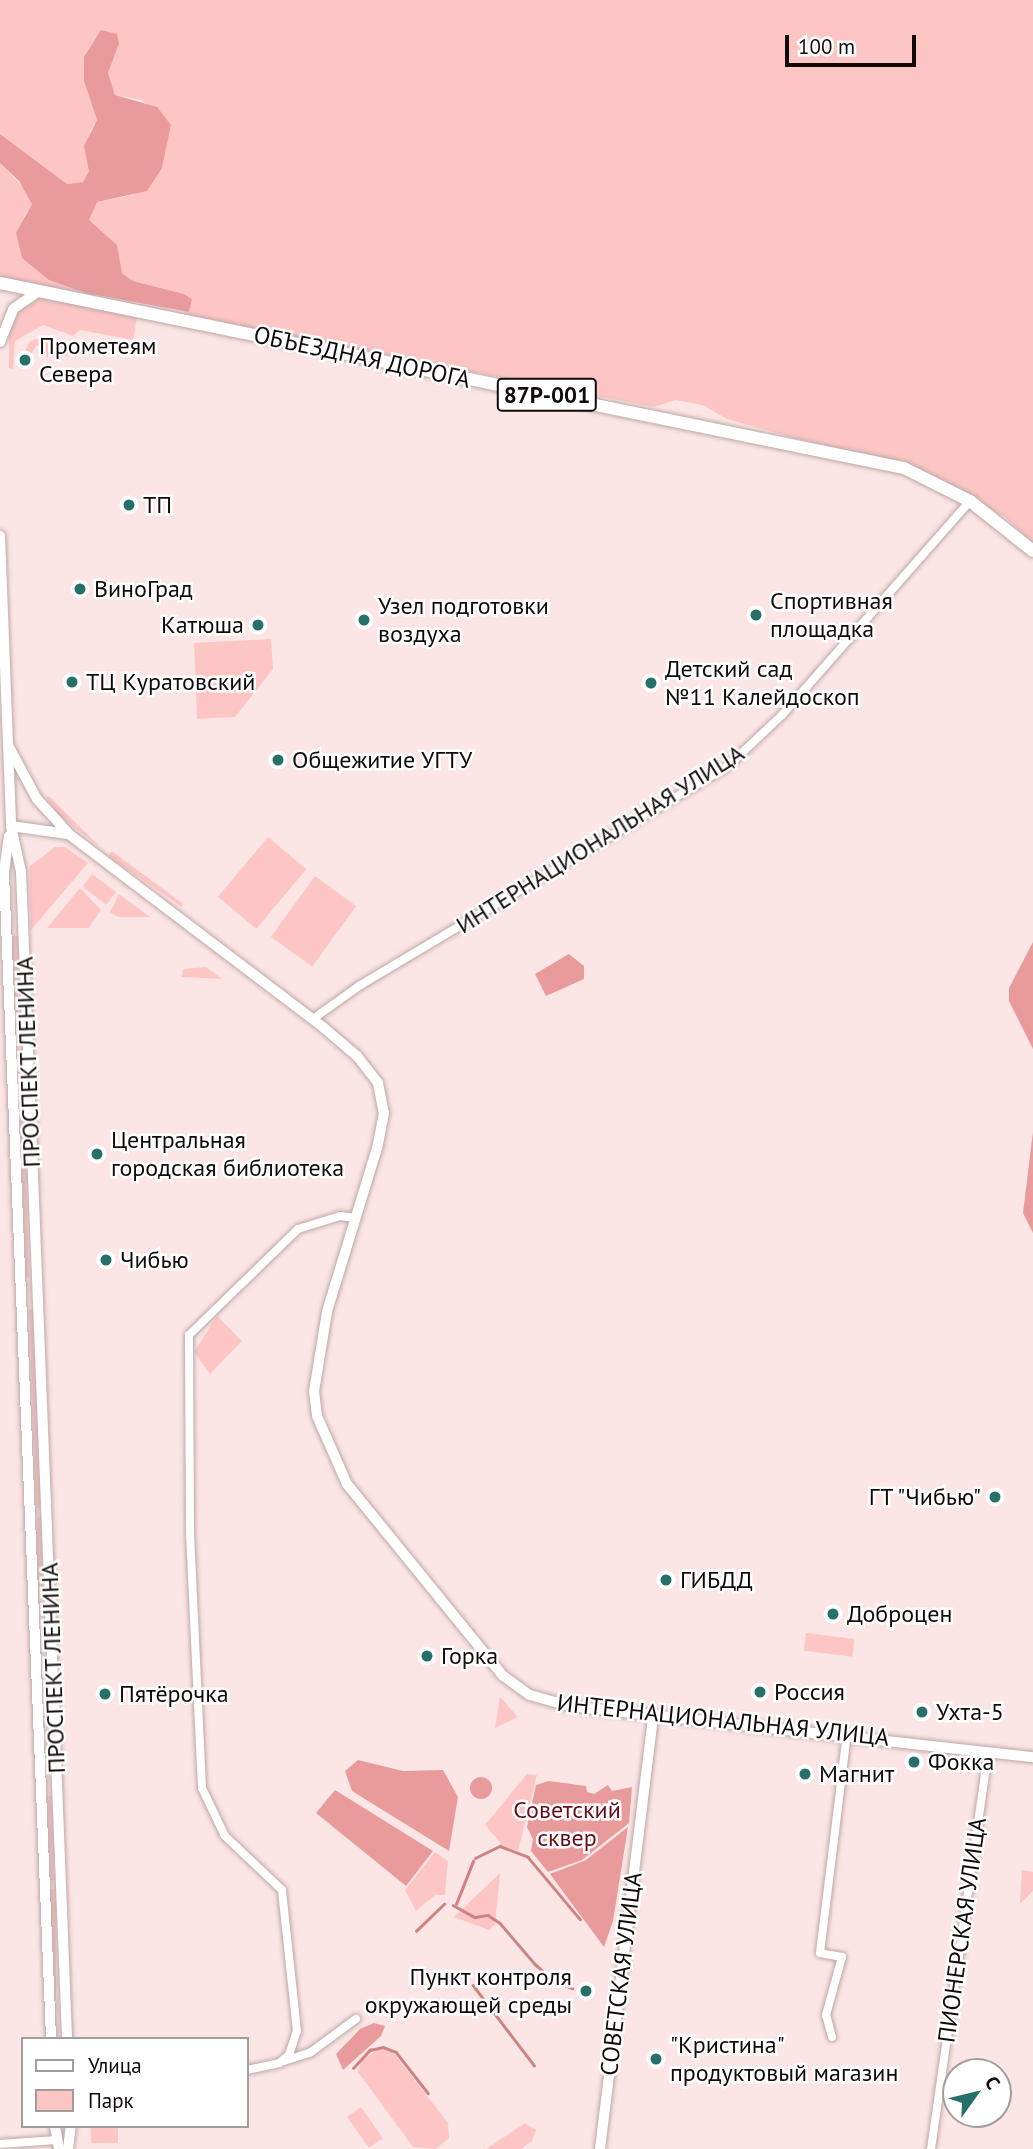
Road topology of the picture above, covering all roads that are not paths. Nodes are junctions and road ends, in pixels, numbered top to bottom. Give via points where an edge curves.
1 (0, 283) edge
2 (39, 291) junction
3 (0, 342) edge
4 (970, 501) junction
5 (0, 536) edge
6 (1033, 551) edge
7 (8, 745) junction
8 (11, 826) junction
9 (70, 835) junction
10 (313, 1019) junction
11 (356, 1218) junction
12 (22, 1298) junction
13 (38, 1298) junction
14 (653, 1715) junction
15 (847, 1734) junction
16 (988, 1752) junction
17 (1033, 1757) edge
18 (356, 2019) dead end
19 (51, 2037) edge
20 (67, 2037) edge
21 (832, 2037) dead end
22 (279, 2063) junction
23 (248, 2070) edge
24 (71, 2128) edge
25 (0, 2144) edge
26 (57, 2145) edge
27 (68, 2149) edge
28 (600, 2149) edge
29 (931, 2149) edge

1 - 2 main road, 87Р-001
2 - 3 main road via 13,309
2 - 4 main road, ОБЪЕЗДНАЯ ДОРОГА / 87Р-001 via 904,468
4 - 6 main road, ОБЪЕЗДНАЯ ДОРОГА / 87Р-001
4 - 10 street, ИНТЕРНАЦИОНАЛЬНАЯ УЛИЦА via 782,715 729,765 359,986
5 - 7 main road, ПРОСПЕКТ ЛЕНИНА
7 - 8 main road, ПРОСПЕКТ ЛЕНИНА
7 - 9 main road, ИНТЕРНАЦИОНАЛЬНАЯ УЛИЦА via 37,799
8 - 9 main road, ИНТЕРНАЦИОНАЛЬНАЯ УЛИЦА
8 - 12 main road, ПРОСПЕКТ ЛЕНИНА via 4,873
8 - 13 main road, ПРОСПЕКТ ЛЕНИНА via 21,872
9 - 10 main road, ИНТЕРНАЦИОНАЛЬНАЯ УЛИЦА
10 - 11 main road, ИНТЕРНАЦИОНАЛЬНАЯ УЛИЦА via 357,1056 378,1083 384,1113
11 - 14 main road, ИНТЕРНАЦИОНАЛЬНАЯ УЛИЦА via 327,1312 314,1391 326,1444 347,1484 502,1675 530,1695 556,1703
11 - 22 street via 340,1216 309,1226 279,1243 189,1335 186,1361 202,1788 225,1836 282,1890 297,2031 289,2055
12 - 13 main road
12 - 19 main road, ПРОСПЕКТ ЛЕНИНА
13 - 20 main road, ПРОСПЕКТ ЛЕНИНА
14 - 15 main road, ИНТЕРНАЦИОНАЛЬНАЯ УЛИЦА
14 - 28 street, СОВЕТСКАЯ УЛИЦА
15 - 16 main road, ИНТЕРНАЦИОНАЛЬНАЯ УЛИЦА
15 - 21 street via 820,1953 842,1957 826,2015
16 - 17 main road, ИНТЕРНАЦИОНАЛЬНАЯ УЛИЦА
16 - 29 street, ПИОНЕРСКАЯ УЛИЦА
18 - 22 street via 311,2052
22 - 23 street
24 - 27 main road
25 - 26 street

